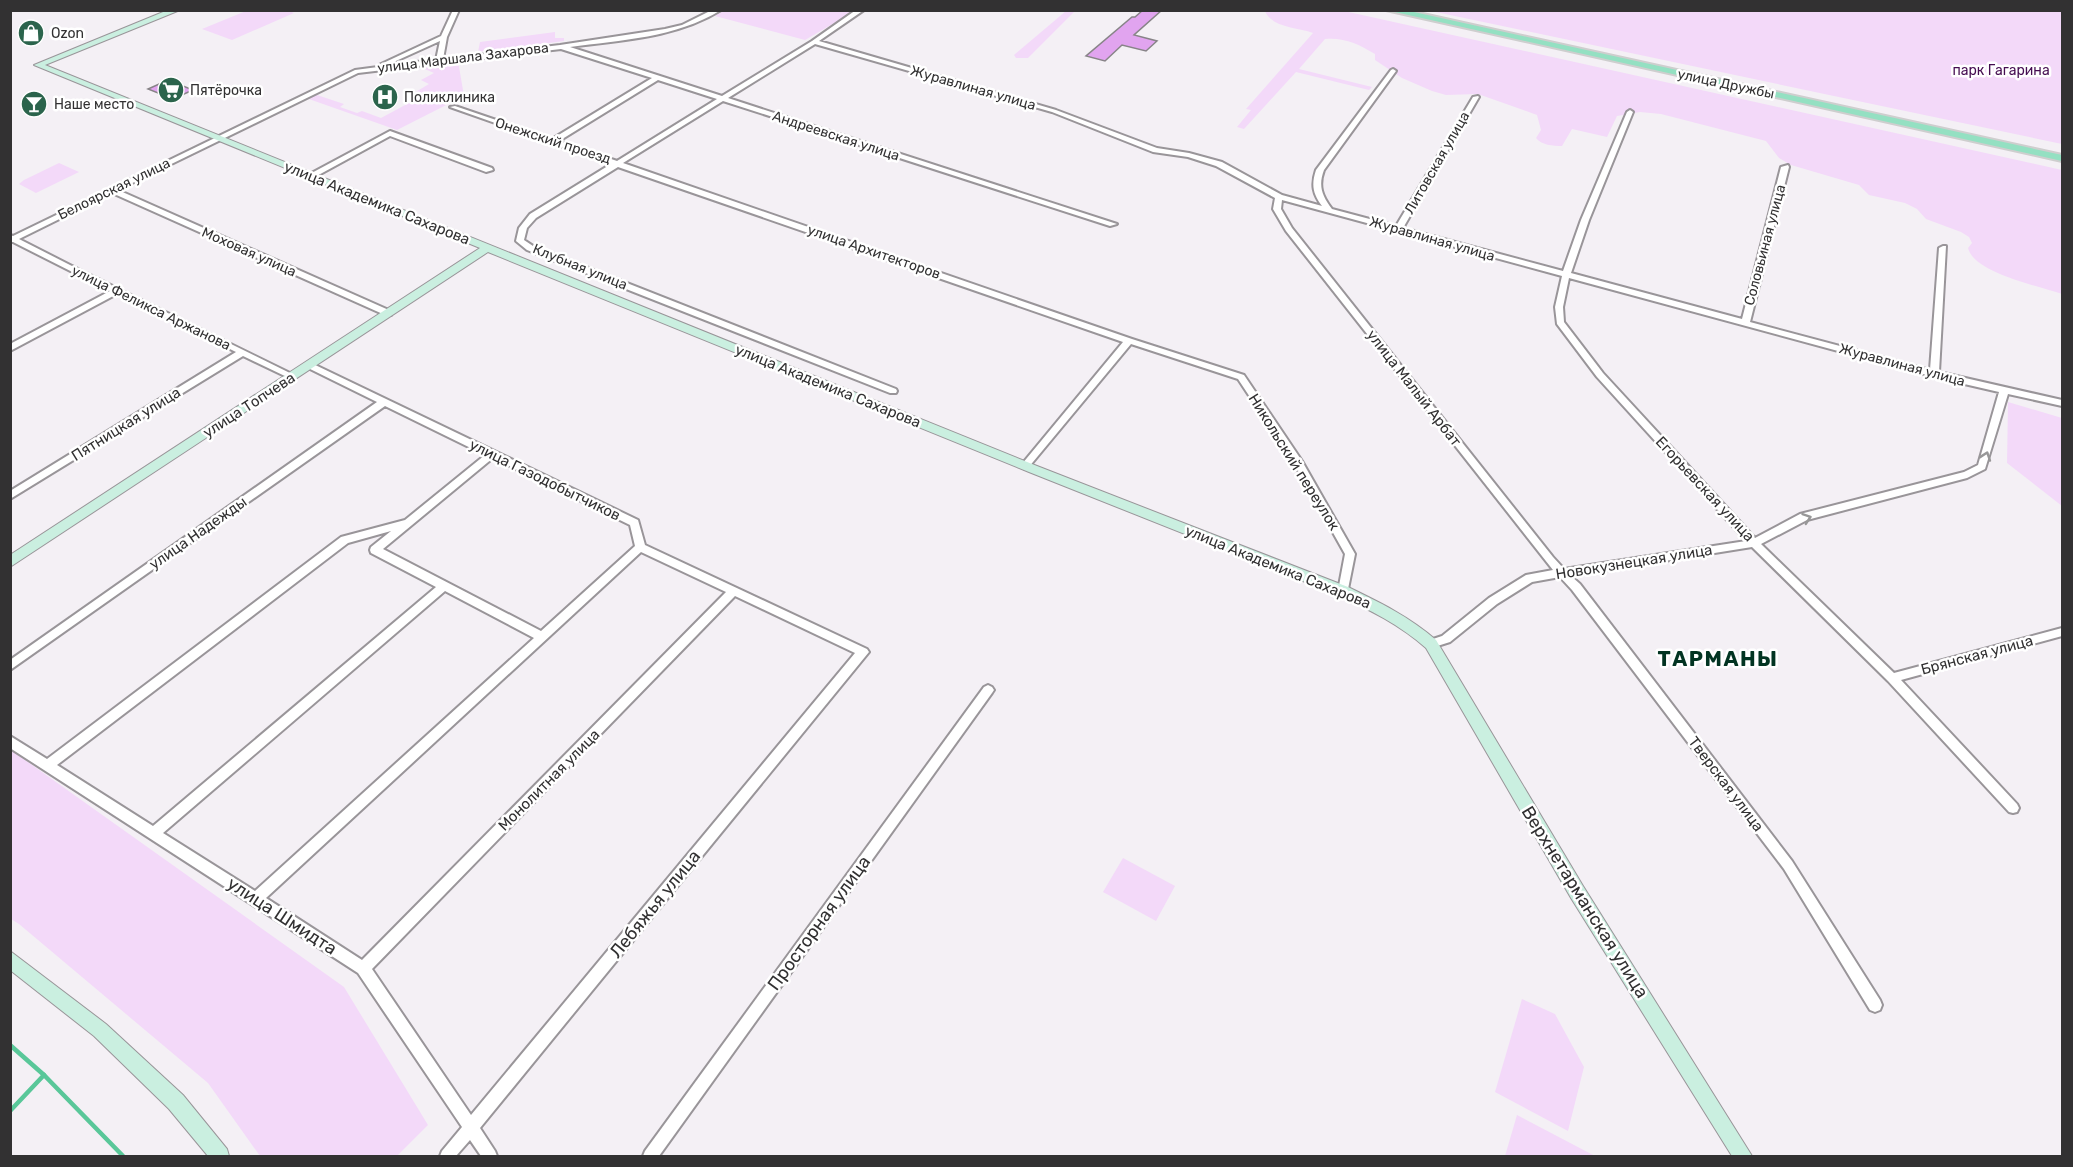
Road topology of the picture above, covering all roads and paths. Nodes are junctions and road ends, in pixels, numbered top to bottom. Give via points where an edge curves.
1 (176, 10) edge
2 (456, 10) edge
3 (718, 10) edge
4 (861, 10) edge
5 (1390, 10) edge
6 (444, 37) junction
7 (814, 42) junction
8 (560, 46) junction
9 (439, 61) junction
10 (375, 69) junction
11 (1393, 71) dead end
12 (657, 78) junction
13 (1476, 97) dead end
14 (720, 99) junction
15 (453, 107) dead end
16 (1629, 112) dead end
17 (218, 138) junction
18 (554, 141) junction
19 (2062, 158) edge
20 (619, 163) junction
21 (1785, 167) dead end
22 (489, 170) dead end
23 (310, 176) junction
24 (111, 190) junction
25 (1279, 197) junction
26 (1329, 210) junction
27 (1113, 224) dead end
28 (1398, 230) junction
29 (12, 239) edge
30 (487, 248) junction
31 (1943, 248) dead end
32 (1564, 276) junction
33 (117, 291) junction
34 (388, 313) junction
35 (1744, 324) junction
36 (1129, 341) junction
37 (10, 348) edge
38 (242, 352) junction
39 (309, 365) junction
40 (1934, 374) junction
41 (292, 376) junction
42 (893, 391) dead end
43 (2004, 391) junction
44 (386, 401) junction
45 (2062, 403) edge
46 (492, 454) junction
47 (1025, 466) junction
48 (10, 495) edge
49 (408, 523) junction
50 (1754, 543) junction
51 (640, 547) junction
52 (10, 562) edge
53 (1563, 573) junction
54 (444, 586) junction
55 (734, 591) junction
56 (1343, 591) junction
57 (2062, 632) edge
58 (542, 637) junction
59 (1431, 644) junction
60 (10, 666) edge
61 (1892, 678) junction
62 (988, 690) dead end
63 (10, 741) edge
64 (48, 765) junction
65 (2013, 808) dead end
66 (154, 833) junction
67 (256, 899) junction
68 (10, 959) edge
69 (363, 968) junction
70 (1875, 1005) dead end
71 (470, 1129) junction
72 (220, 1156) edge
73 (447, 1156) edge
74 (490, 1156) edge
75 (650, 1156) edge
76 (1743, 1156) edge

1 - 17 street, улица Академика Сахарова via 38,65
2 - 6 street
3 - 8 street, улица Маршала Захарова via 665,31
4 - 7 street, Клубная улица
5 - 19 main road, улица Дружбы
6 - 9 street
6 - 10 street
7 - 14 street, Клубная улица
7 - 25 street, Журавлиная улица via 1054,111 1156,150 1219,164
8 - 9 street, улица Маршала Захарова
8 - 12 street, Андреевская улица
9 - 10 street, улица Маршала Захарова
10 - 17 street, улица Маршала Захарова via 353,73
11 - 26 street via 1320,170 1315,190
12 - 14 street, Андреевская улица
12 - 18 street
13 - 28 street, Литовская улица
14 - 20 street, Клубная улица
14 - 27 street, Андреевская улица
15 - 18 street, Онежский проезд
16 - 32 street, Егорьевская улица
17 - 23 street, улица Академика Сахарова
17 - 24 street, Белоярская улица
18 - 20 street, Онежский проезд
20 - 36 street, улица Архитекторов
20 - 42 street, Клубная улица via 533,216 523,228 520,241
21 - 35 street, Соловьиная улица
22 - 23 street via 390,133
23 - 30 street, улица Академика Сахарова
24 - 29 street, Белоярская улица
24 - 34 street, Моховая улица
25 - 26 street, Журавлиная улица
25 - 53 street, улица Малый Арбат via 1277,209 1289,229
26 - 28 street, Журавлиная улица
28 - 32 street, Журавлиная улица
29 - 33 street, улица Феликса Аржанова
30 - 34 street, улица Топчева
30 - 47 street, улица Академика Сахарова
31 - 40 street
32 - 35 street, Журавлиная улица
32 - 50 street, Егорьевская улица via 1557,315 1560,322 1600,375
33 - 37 street
33 - 38 street, улица Феликса Аржанова
34 - 39 street, улица Топчева
35 - 40 street, Журавлиная улица
36 - 47 street
36 - 56 street, Никольский переулок via 1241,377 1299,463 1350,554
38 - 41 street, улица Феликса Аржанова
38 - 48 street, Пятницкая улица
39 - 41 street, улица Топчева
39 - 44 street, улица Газодобытчиков
40 - 43 street, Журавлиная улица
41 - 52 street, улица Топчева
43 - 45 street, Журавлиная улица
50 -> 43 street, Новокузнецкая улица via 1804,518 1967,475 1982,467
44 - 46 street, улица Газодобытчиков
44 - 60 street, улица Надежды
46 - 49 street
46 - 51 street, улица Газодобытчиков via 634,524
47 - 56 street, улица Академика Сахарова
49 - 54 street via 375,550
49 - 64 street via 345,540
50 - 53 street, Новокузнецкая улица
50 - 61 street, Егорьевская улица
51 - 55 street
51 - 58 street
53 - 59 street, Новокузнецкая улица via 1530,578 1513,587 1446,639
53 - 70 street, Тверская улица via 1788,865
54 - 58 street
54 - 66 street
55 - 69 street, Монолитная улица
55 - 71 street, Лебяжья улица via 863,652
56 - 59 street, улица Академика Сахарова via 1392,614
57 - 61 street, Брянская улица
58 - 67 street
59 - 76 street, Верхнетарманская улица via 1577,892
61 - 65 street, Егорьевская улица
62 - 75 street, Просторная улица
63 - 64 street, улица Шмидта
64 - 66 street, улица Шмидта
66 - 67 street, улица Шмидта
67 - 69 street, улица Шмидта
68 - 72 street via 100,1030 176,1102
69 - 71 street, улица Шмидта
71 - 73 street, Лебяжья улица
71 - 74 street, улица Шмидта

